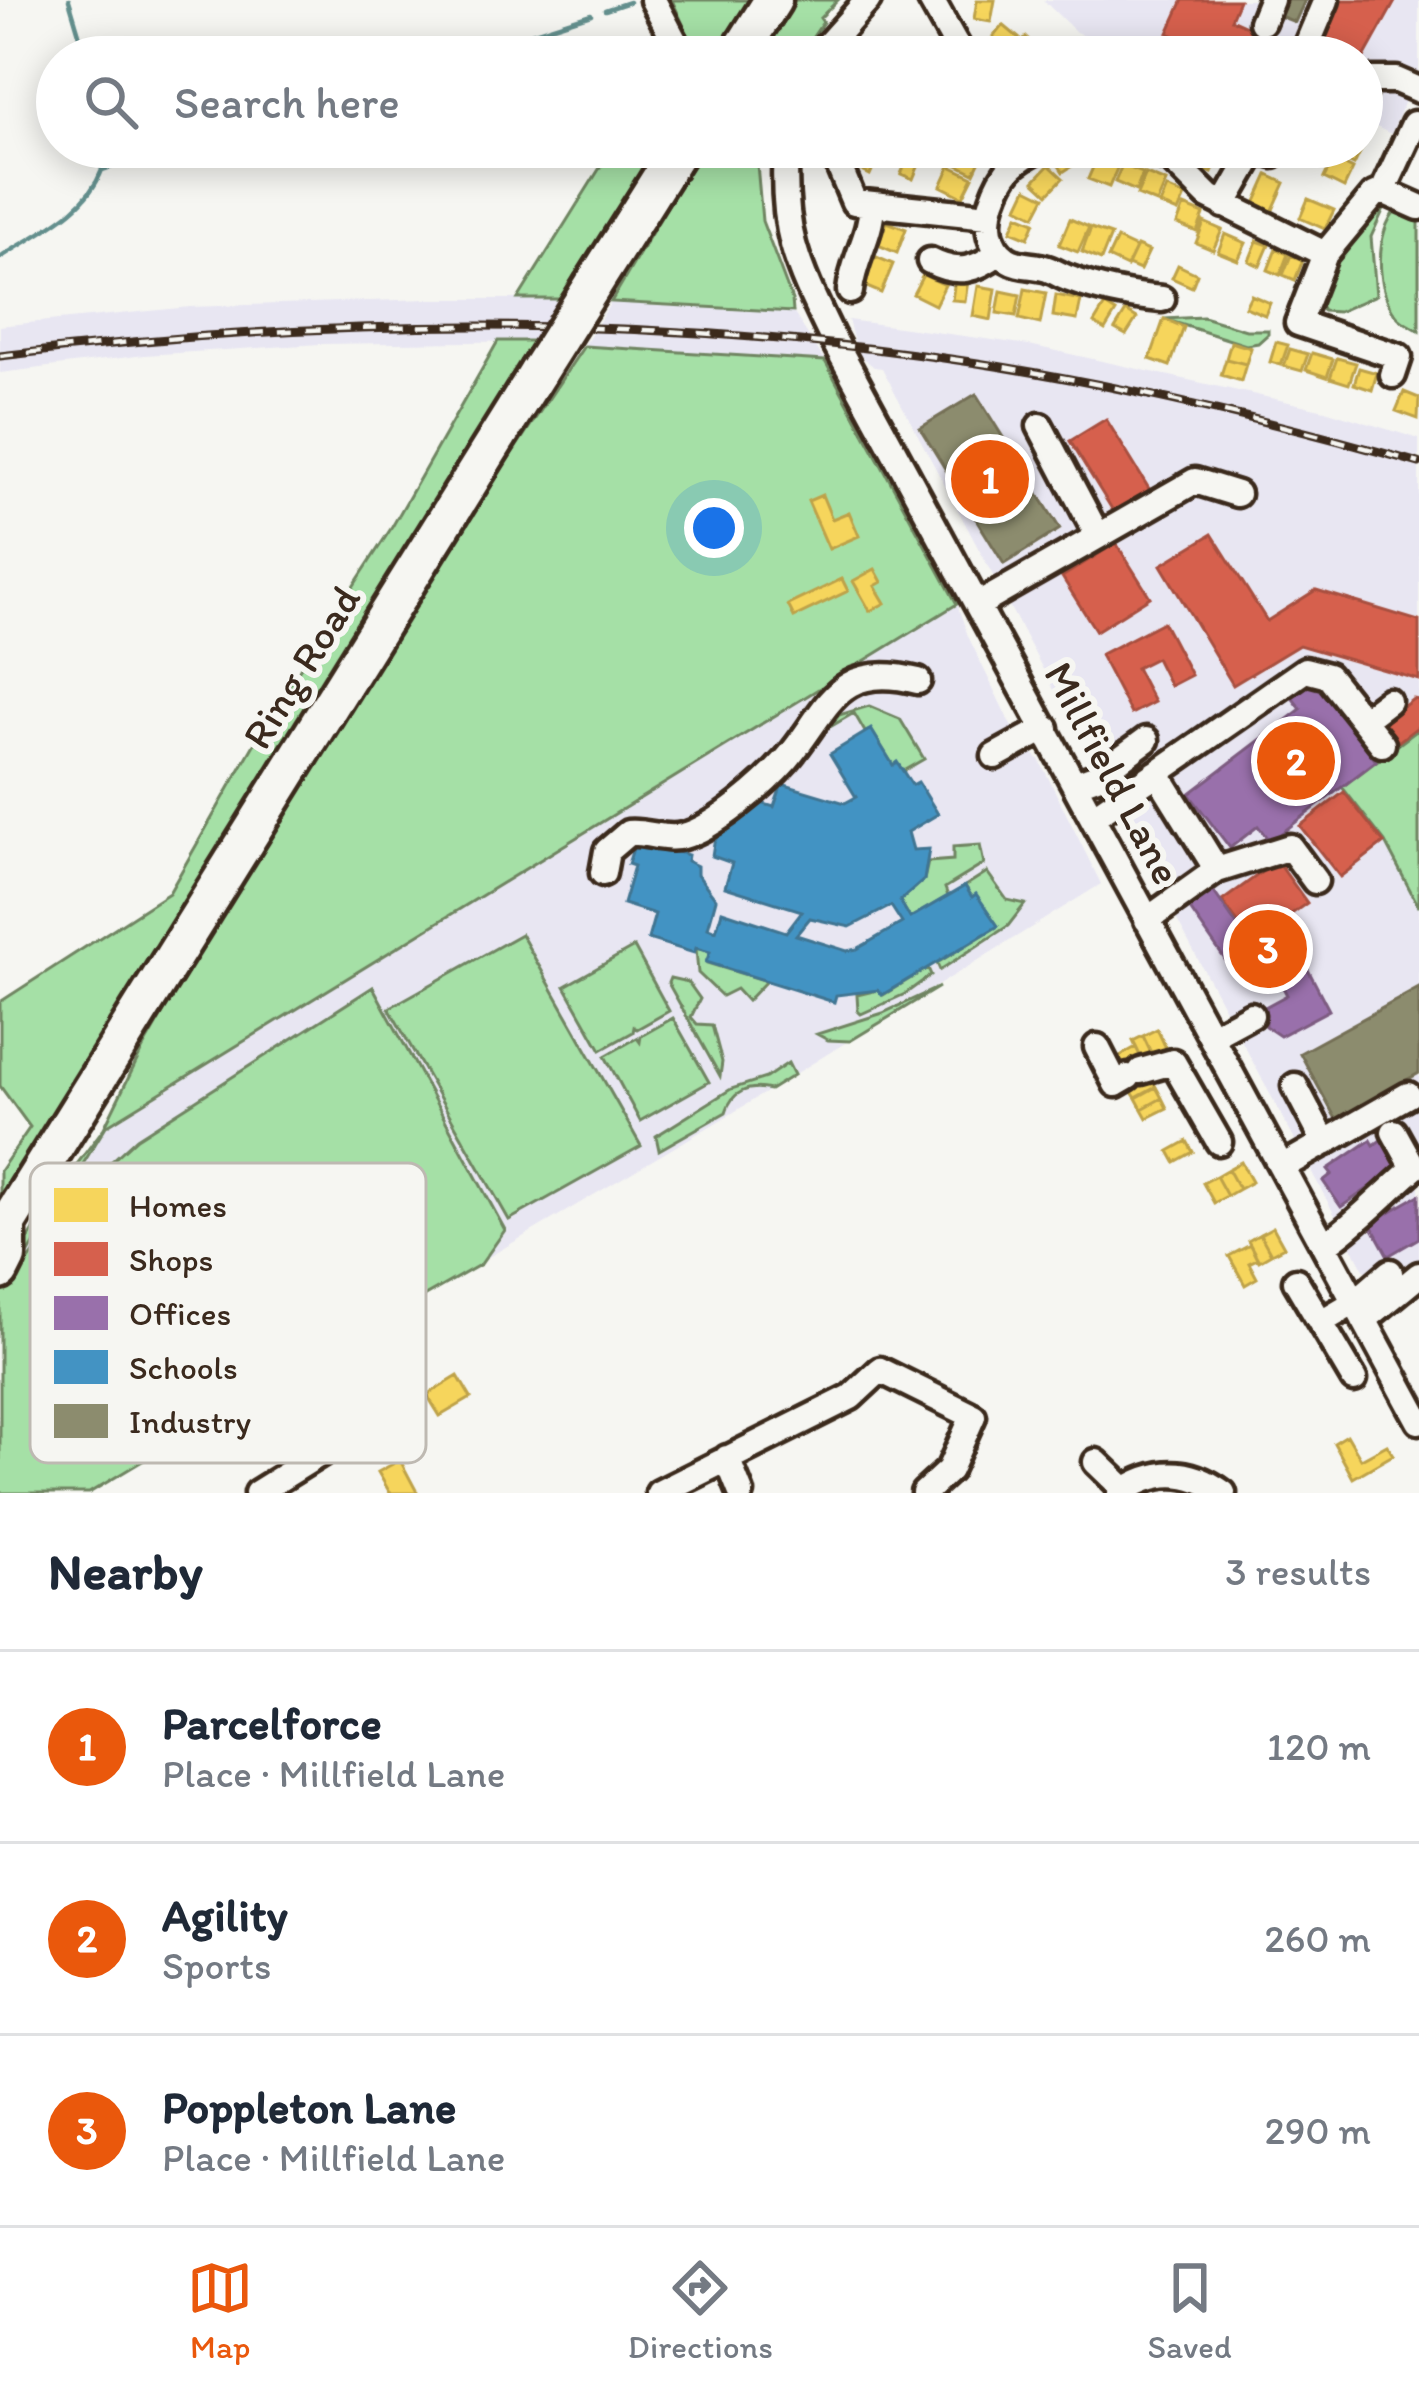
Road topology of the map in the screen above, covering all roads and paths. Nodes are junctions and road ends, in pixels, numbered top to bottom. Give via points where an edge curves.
1 (652, 0) edge
2 (773, 0) edge
3 (868, 0) edge
4 (931, 0) edge
5 (1326, 0) edge
6 (672, 36) edge
7 (750, 36) edge
8 (836, 36) edge
9 (951, 36) edge
10 (1309, 36) edge
11 (1383, 80) edge
12 (1419, 90) edge
13 (1414, 130) edge
14 (667, 168) edge
15 (784, 168) edge
16 (840, 168) edge
17 (1008, 168) edge
18 (1180, 168) edge
19 (1245, 168) edge
20 (1383, 191) junction
21 (872, 205) junction
22 (1224, 205) junction
23 (1419, 207) edge
24 (988, 216) junction
25 (999, 252) junction
26 (1325, 254) junction
27 (930, 261) dead end
28 (850, 291) dead end
29 (1157, 292) dead end
30 (1393, 375) dead end
31 (1040, 426) dead end
32 (1237, 494) dead end
33 (1098, 536) junction
34 (978, 605) junction
35 (918, 681) dead end
36 (1388, 701) dead end
37 (1363, 720) junction
38 (1046, 728) junction
39 (1146, 740) dead end
40 (1382, 744) dead end
41 (995, 756) dead end
42 (1157, 773) junction
43 (1075, 784) junction
44 (1093, 817) junction
45 (1217, 870) junction
46 (603, 873) dead end
47 (1315, 881) dead end
48 (1147, 920) junction
49 (1251, 1015) dead end
50 (1212, 1036) junction
51 (1097, 1047) dead end
52 (1226, 1062) junction
53 (1186, 1085) junction
54 (1295, 1086) dead end
55 (1408, 1095) dead end
56 (1394, 1132) dead end
57 (1219, 1142) dead end
58 (1325, 1143) junction
59 (45, 1163) edge
60 (1282, 1168) junction
61 (30, 1187) edge
62 (3, 1230) edge
63 (1326, 1244) junction
64 (0, 1271) edge
65 (1390, 1273) dead end
66 (1419, 1275) edge
67 (1296, 1281) dead end
68 (1360, 1311) junction
69 (1321, 1322) junction
70 (1354, 1379) dead end
71 (1410, 1406) edge
72 (727, 1458) junction
73 (1096, 1462) dead end
74 (305, 1463) edge
75 (1122, 1491) edge
76 (257, 1493) edge
77 (659, 1493) edge
78 (741, 1493) edge
79 (924, 1493) edge
80 (1223, 1493) edge

1 - 6 street
2 - 7 highway
3 - 8 street
4 - 9 street
5 - 10 street
11 - 12 street
13 - 20 street
14 - 59 highway, Ring Road, bridge
15 - 34 street, Millfield Lane via 788,238 804,279
16 - 21 street via 854,202
17 - 24 street
18 - 22 street
19 - 22 street
20 - 23 street
20 - 26 street
21 - 24 street
21 - 28 street
22 - 26 street
24 - 25 street
25 - 27 street via 961,272
25 - 29 street via 1130,296
26 - 30 street via 1298,323 1399,357
31 - 33 street
32 - 33 street via 1191,473 1140,519
33 - 34 street via 1040,579
34 - 38 street, Millfield Lane
35 - 46 street via 854,682 738,804 684,836 628,833 607,851
36 - 37 street
37 - 40 street
37 - 42 street via 1328,676 1305,670
38 - 41 street
38 - 43 street, Millfield Lane
39 - 43 street
42 - 44 street
42 - 45 street
43 - 44 street, Millfield Lane
44 - 48 street, Millfield Lane
45 - 47 street via 1291,847
45 - 48 street
48 - 50 street, Millfield Lane via 1182,964
49 - 50 street
50 - 52 street, Millfield Lane
51 - 53 street via 1116,1084 1173,1062
52 - 53 street
52 - 60 street, Millfield Lane
53 - 57 street
54 - 58 street
55 - 58 street
56 - 63 street via 1414,1168
58 - 60 street
60 - 63 street, Millfield Lane
61 - 62 highway, Ring Road, bridge
62 - 64 highway via 8,1257
63 - 68 street, Millfield Lane
65 - 68 street
66 - 68 street
67 - 69 street
68 - 69 street
68 - 71 street, Millfield Lane
69 - 70 street
72 - 77 street
72 - 78 street
72 - 79 street via 851,1397 880,1370 973,1416 949,1470
73 - 75 street
74 - 76 street
75 - 80 street via 1154,1473 1183,1473

